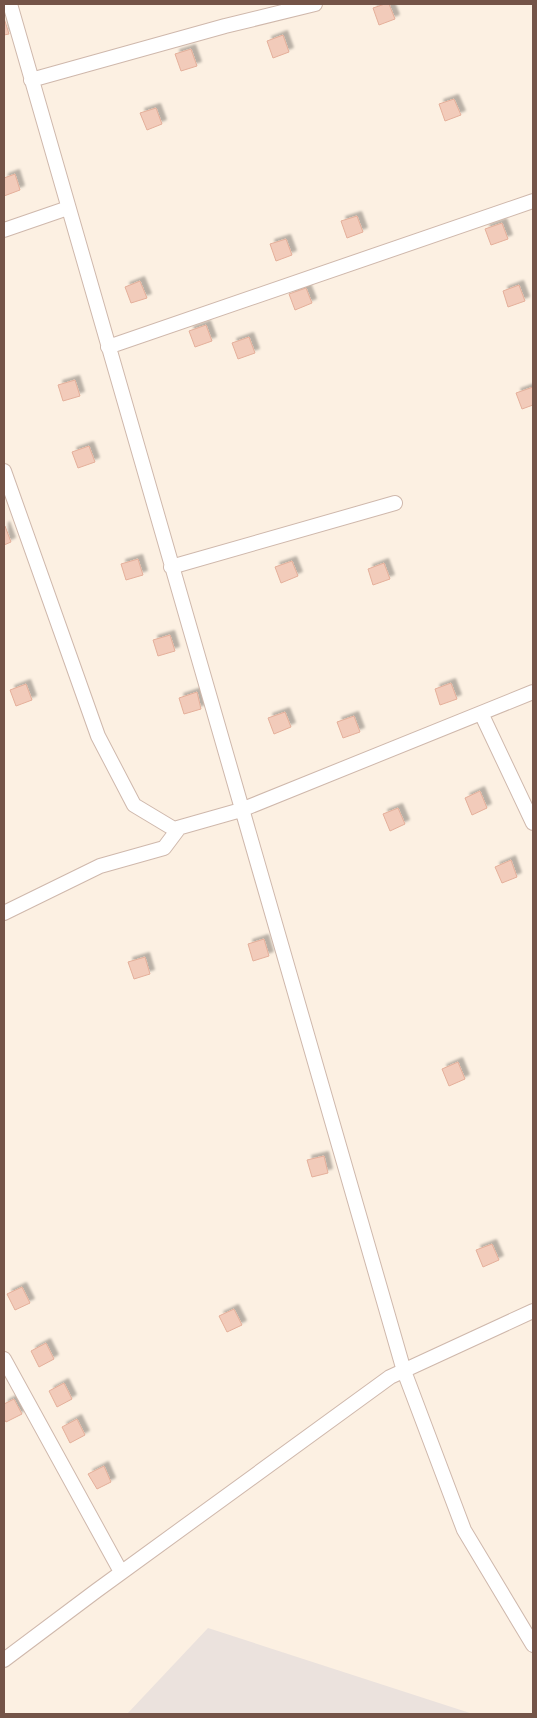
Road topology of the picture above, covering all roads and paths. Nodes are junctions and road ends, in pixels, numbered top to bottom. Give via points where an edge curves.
1 (10, 4) edge
2 (315, 4) edge
3 (31, 80) junction
4 (533, 201) edge
5 (68, 208) junction
6 (4, 230) edge
7 (108, 347) junction
8 (4, 470) edge
9 (396, 502) dead end
10 (171, 567) junction
11 (533, 692) edge
12 (481, 713) junction
13 (241, 810) junction
14 (533, 823) edge
15 (179, 828) junction
16 (4, 913) edge
17 (533, 1311) edge
18 (4, 1359) edge
19 (404, 1371) junction
20 (121, 1572) junction
21 (533, 1645) edge
22 (4, 1660) edge

1 - 3 lane
2 - 3 lane
3 - 5 lane
4 - 7 lane
5 - 6 lane
5 - 7 lane
7 - 10 lane
8 - 15 lane via 98,736 134,805 174,829
9 - 10 lane
10 - 13 lane
11 - 12 lane
12 - 13 lane
12 - 14 lane
13 - 15 lane
13 - 19 lane
15 - 16 lane via 164,848 100,866
17 - 19 lane
18 - 20 lane
19 - 20 lane via 390,1377
19 - 21 lane via 464,1530
20 - 22 lane

